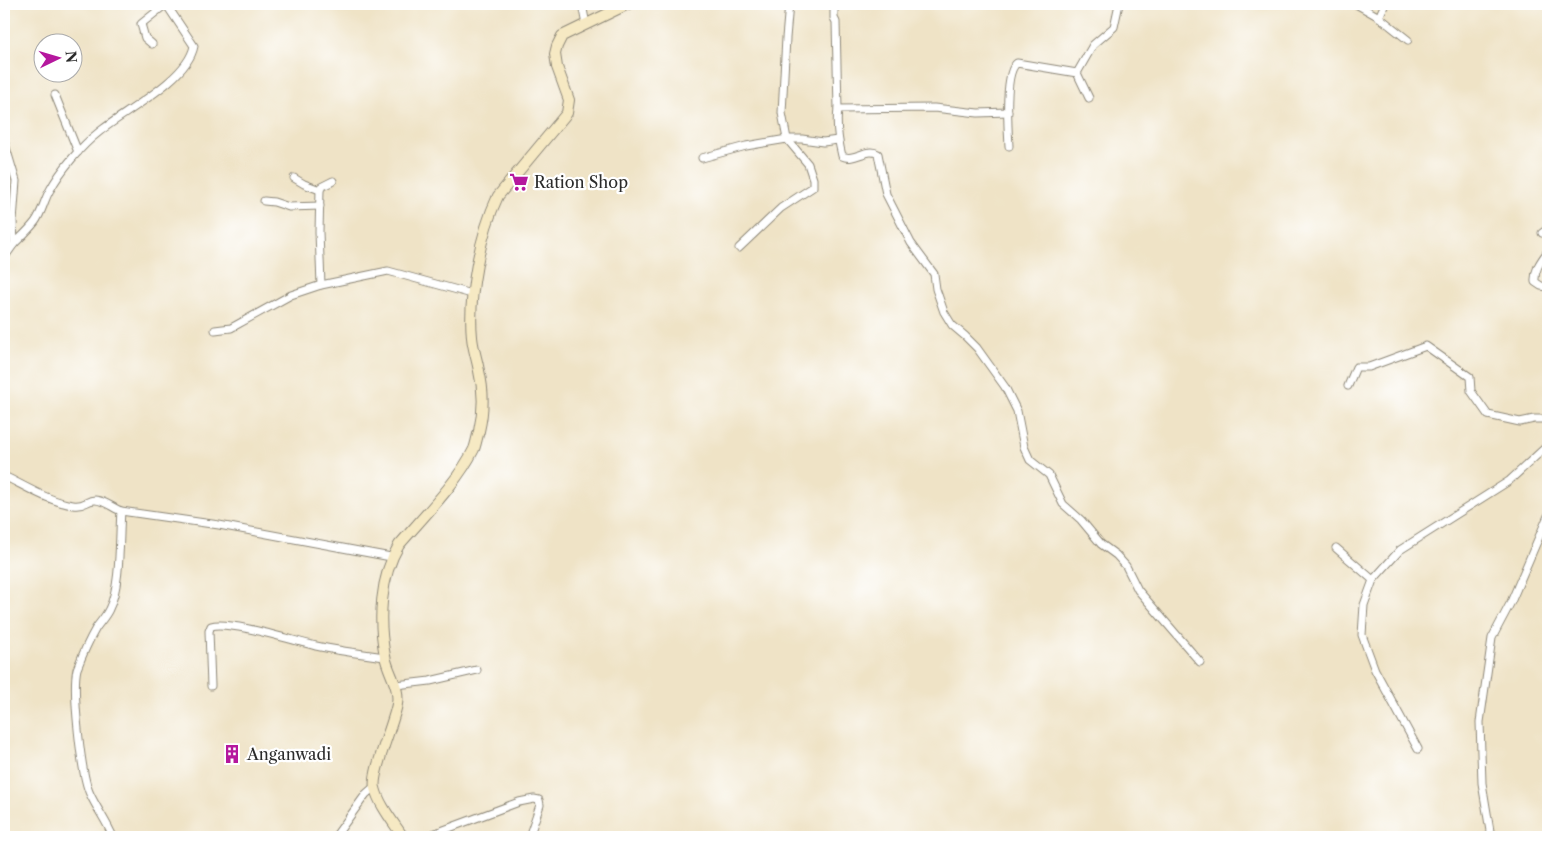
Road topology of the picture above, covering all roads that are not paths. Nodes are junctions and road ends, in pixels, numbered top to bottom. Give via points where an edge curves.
1 (166, 4) edge
2 (582, 4) edge
3 (628, 4) edge
4 (789, 4) edge
5 (834, 4) edge
6 (1120, 4) edge
7 (1356, 4) edge
8 (1386, 4) edge
9 (1379, 17) junction
10 (586, 25) junction
11 (1408, 40) dead end
12 (152, 44) dead end
13 (1078, 74) junction
14 (55, 95) dead end
15 (1089, 98) dead end
16 (838, 109) junction
17 (1008, 112) junction
18 (787, 139) junction
19 (838, 140) junction
20 (4, 141) edge
21 (1009, 146) dead end
22 (78, 152) junction
23 (702, 158) dead end
24 (294, 178) dead end
25 (333, 181) dead end
26 (320, 190) junction
27 (264, 201) dead end
28 (320, 206) junction
29 (14, 244) junction
30 (739, 248) dead end
31 (1548, 251) edge
32 (4, 258) edge
33 (321, 286) junction
34 (1548, 287) edge
35 (472, 294) junction
36 (215, 330) dead end
37 (1348, 386) dead end
38 (1548, 419) edge
39 (1548, 445) edge
40 (4, 476) edge
41 (121, 511) junction
42 (1548, 516) edge
43 (1336, 548) dead end
44 (391, 557) junction
45 (1372, 580) junction
46 (385, 657) junction
47 (1200, 662) dead end
48 (477, 670) dead end
49 (396, 685) junction
50 (211, 686) dead end
51 (1418, 749) dead end
52 (374, 787) junction
53 (114, 837) edge
54 (335, 837) edge
55 (403, 837) edge
56 (425, 837) edge
57 (529, 837) edge
58 (1491, 837) edge

1 - 12 street via 141,24 145,38
1 - 22 street via 194,46 192,56 154,94 99,132
2 - 10 street
3 - 10 main road
4 - 18 street via 782,114
5 - 16 street
6 - 13 street via 1114,27 1093,45
7 - 9 street
8 - 9 street
9 - 11 street
10 - 35 main road via 562,36 557,46 557,67 569,100 567,113 498,196 483,237
13 - 15 street
13 - 17 street via 1017,63 1009,75
14 - 22 street
16 - 17 street via 934,108 978,113
16 - 19 street
17 - 21 street
18 - 19 street
18 - 23 street
18 - 30 street via 808,164 813,187 781,208
19 - 47 street via 842,156 846,158 878,154 886,194 911,243 934,274 944,312 952,325 977,348 1005,387 1017,411 1024,448 1030,460 1049,475 1063,504 1126,566 1138,590
20 - 29 street via 16,181
22 - 29 street via 51,188 36,220
24 - 26 street
25 - 26 street
26 - 28 street
27 - 28 street via 289,207
28 - 33 street
29 - 32 street
31 - 34 street via 1535,276 1535,282
33 - 35 street via 388,271
33 - 36 street via 291,295 231,328
35 - 44 main road via 472,337 484,403 474,448 456,477
37 - 38 street via 1356,367 1369,367 1426,346 1470,377 1472,391 1488,415 1520,422
39 - 45 street via 1509,481 1400,550
40 - 41 street via 71,505 81,506 95,500
41 - 44 street via 219,525
41 - 53 street via 114,596 83,654 75,683 77,722 89,792
42 - 58 street via 1492,638 1480,722 1482,783
43 - 45 street
44 - 46 main road via 381,614
45 - 51 street via 1364,605 1362,635 1375,670
46 - 49 main road
46 - 50 street via 318,647 217,624 209,631
48 - 49 street
49 - 52 main road via 397,702 392,726
52 - 54 street
52 - 55 main road
56 - 57 street via 534,799 539,800 540,805

